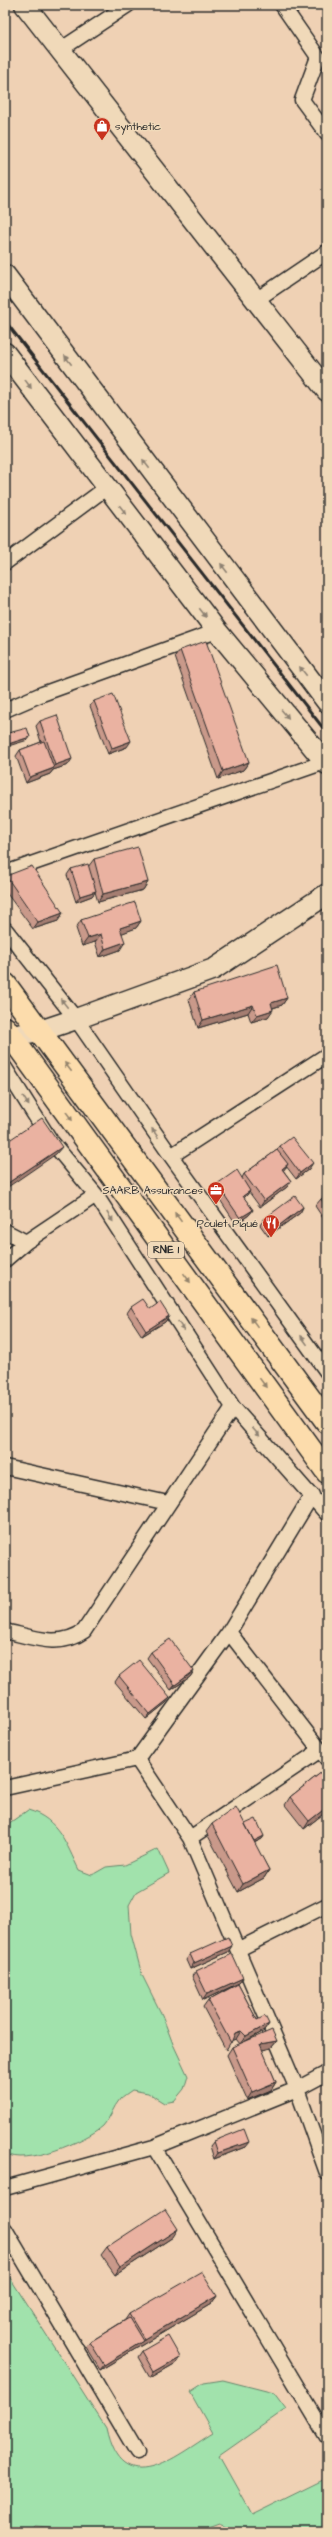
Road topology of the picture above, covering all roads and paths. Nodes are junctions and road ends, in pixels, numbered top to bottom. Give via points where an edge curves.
1 (25, 5) edge
2 (128, 5) edge
3 (282, 5) edge
4 (60, 50) junction
5 (322, 54) edge
6 (327, 134) edge
7 (327, 252) edge
8 (5, 274) edge
9 (256, 300) junction
10 (5, 354) edge
11 (327, 391) edge
12 (106, 488) junction
13 (5, 563) edge
14 (217, 632) junction
15 (327, 702) edge
16 (5, 710) edge
17 (326, 763) edge
18 (5, 873) edge
19 (327, 894) edge
20 (5, 929) edge
21 (5, 984) edge
22 (76, 1019) junction
23 (40, 1031) junction
24 (7, 1033) edge
25 (327, 1055) edge
26 (5, 1068) edge
27 (171, 1156) junction
28 (96, 1195) junction
29 (5, 1231) edge
30 (26, 1242) junction
31 (5, 1260) edge
32 (327, 1372) edge
33 (233, 1407) junction
34 (327, 1422) edge
35 (5, 1467) edge
36 (327, 1472) edge
37 (312, 1494) junction
38 (168, 1503) junction
39 (327, 1514) edge
40 (5, 1631) edge
41 (229, 1632) junction
42 (323, 1755) edge
43 (137, 1759) junction
44 (5, 1788) edge
45 (190, 1838) junction
46 (327, 1905) edge
47 (239, 1950) junction
48 (327, 2073) edge
49 (297, 2089) junction
50 (154, 2147) junction
51 (327, 2173) edge
52 (5, 2188) edge
53 (5, 2229) edge
54 (327, 2437) edge
55 (137, 2452) dead end

1 - 4 main road
2 - 4 street
3 - 5 street
4 - 9 main road
5 - 6 street via 302,100
7 - 9 street
15 -> 8 main road
9 - 11 main road
10 -> 12 main road
12 - 13 street
12 -> 14 main road
14 - 16 street via 42,694
14 -> 17 main road
17 - 18 street
19 - 22 main road via 214,969
22 -> 20 street
21 - 23 highway, RNIE 1
22 - 23 main road
27 -> 22 street
23 - 24 main road
34 -> 23 highway, RNIE 1
24 -> 36 highway, RNIE 1
25 - 27 street
26 -> 28 street via 51,1141
32 -> 27 street
28 - 30 street
28 -> 33 street
29 - 30 street
30 - 31 street
33 -> 37 street
33 - 38 street
35 - 38 street
37 - 39 street
37 - 41 street
38 - 40 street via 84,1631 72,1639 54,1642
41 - 42 street
41 - 43 street
42 - 45 street
43 - 44 street
43 - 45 street
45 - 47 street
46 - 47 street
47 - 49 street
48 - 49 street
49 - 50 street
49 - 51 street
50 - 52 street
50 - 54 street
53 - 55 street

